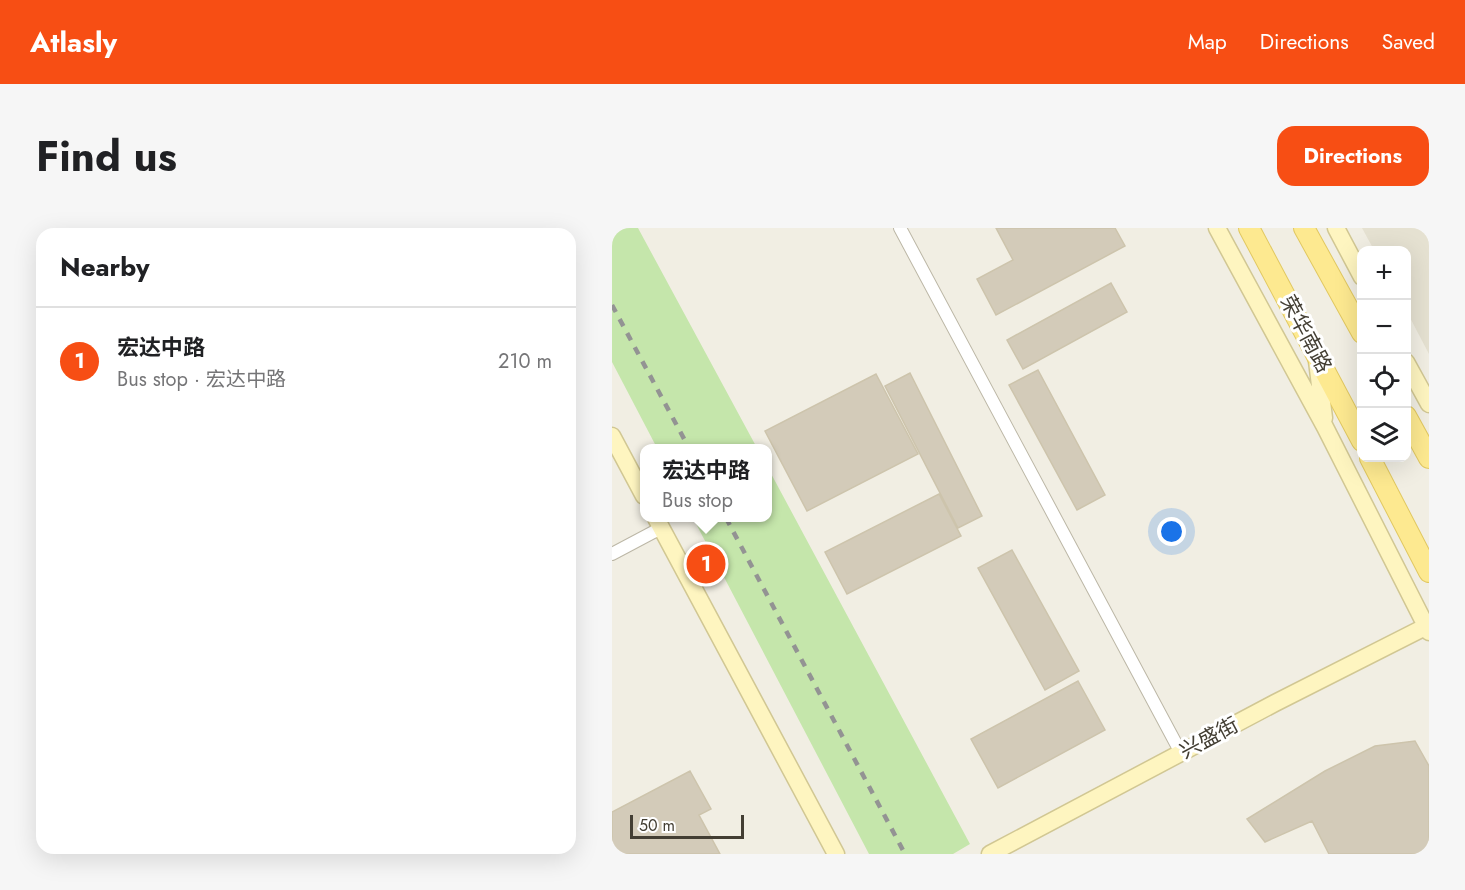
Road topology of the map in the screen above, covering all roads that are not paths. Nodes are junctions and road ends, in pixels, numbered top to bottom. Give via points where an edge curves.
1 (900, 228) edge
2 (1217, 228) edge
3 (1249, 228) edge
4 (1304, 228) edge
5 (1336, 228) edge
6 (1357, 268) edge
7 (1357, 324) edge
8 (1316, 354) junction
9 (1411, 370) edge
10 (1429, 404) edge
11 (1411, 424) edge
12 (1325, 427) junction
13 (1357, 432) edge
14 (612, 436) edge
15 (1429, 458) edge
16 (1372, 462) edge
17 (640, 487) edge
18 (659, 523) edge
19 (612, 554) edge
20 (1429, 572) edge
21 (1428, 627) edge
22 (1181, 753) junction
23 (836, 854) edge
24 (990, 854) edge

1 - 22 street
2 - 12 street
3 - 8 main road, 荣华南路
4 - 7 main road
5 - 6 street
8 - 12 street
8 - 13 main road, 荣华南路
9 - 10 street
11 - 15 main road
12 - 21 street
14 - 17 street
16 - 20 main road
18 - 19 street
18 - 23 street
21 - 22 street, 兴盛街
22 - 24 street, 兴盛街

